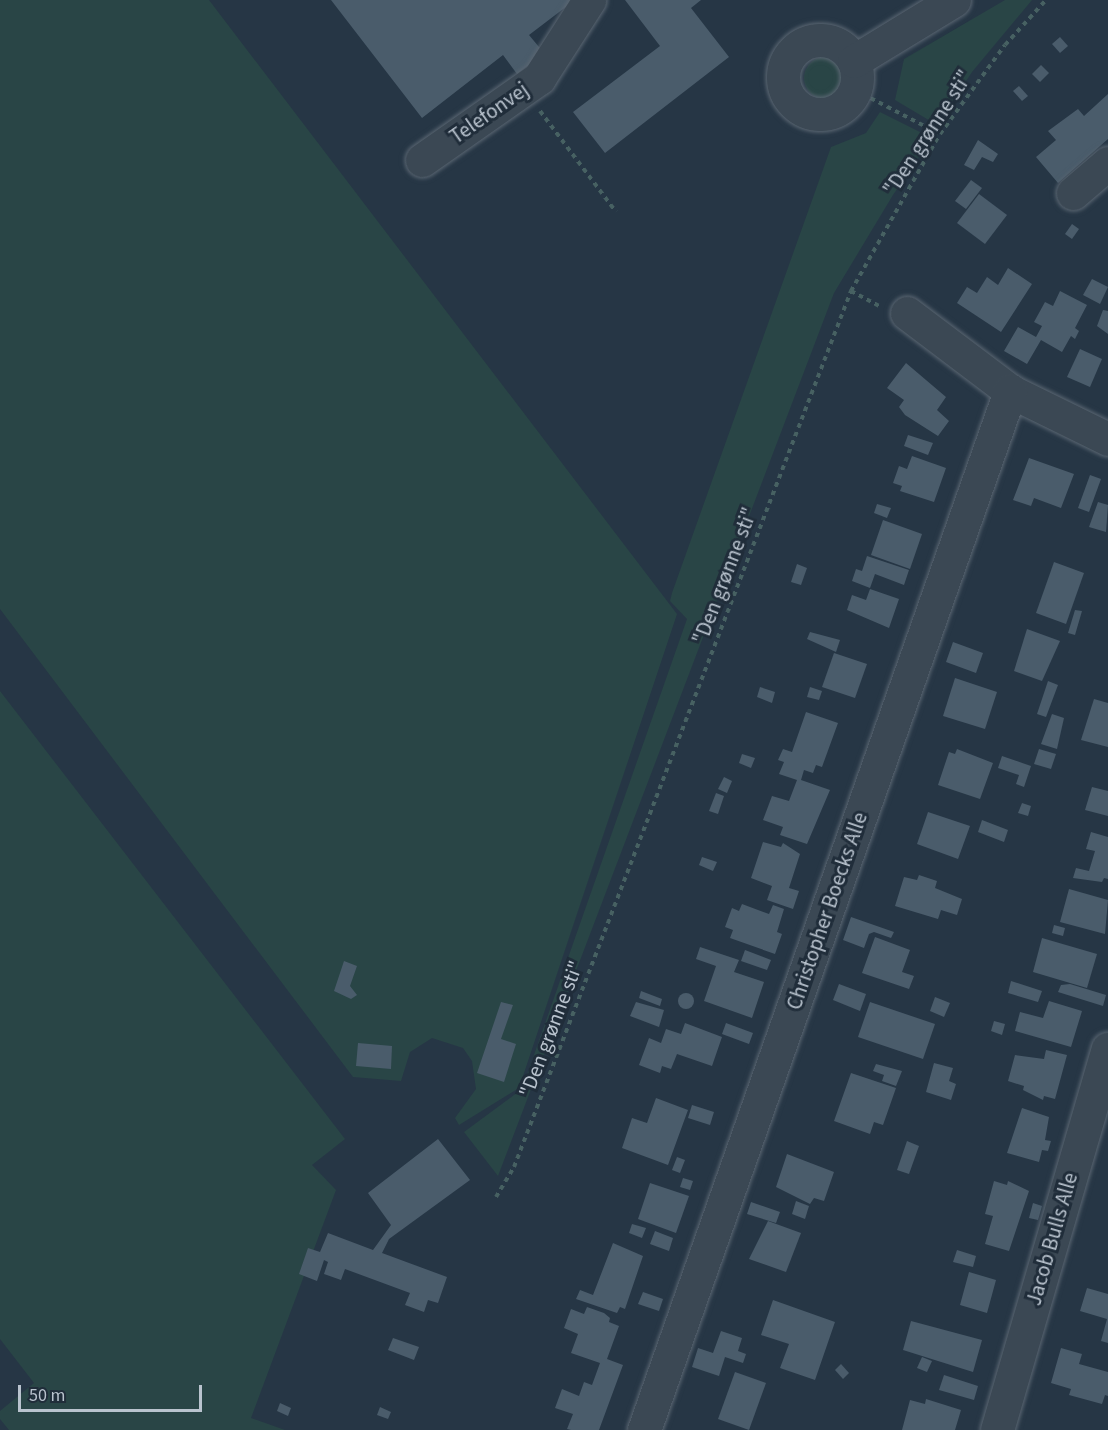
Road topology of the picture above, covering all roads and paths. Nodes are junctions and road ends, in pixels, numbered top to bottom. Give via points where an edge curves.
1 (589, 0) edge
2 (954, 0) edge
3 (1046, 0) edge
4 (855, 76) joint
5 (523, 89) junction
6 (940, 134) junction
7 (422, 160) dead end
8 (1108, 163) edge
9 (1072, 193) dead end
10 (616, 212) dead end
11 (907, 313) dead end
12 (1010, 391) junction
13 (1108, 439) edge
14 (1108, 1049) edge
15 (496, 1197) dead end
16 (644, 1430) edge
17 (997, 1430) edge

1 - 5 street, Telefonvej via 539,78
2 - 4 street
3 - 6 path, "Den grønne sti" via 1005,45
4 - 6 path
5 - 7 street, Telefonvej
5 - 10 path
6 - 15 path, "Den grønne sti" via 851,291 518,1156
8 - 9 street
11 - 12 street
12 - 13 street
12 - 16 street, Christopher Boecks Alle
14 - 17 street, Jacob Bulls Alle

